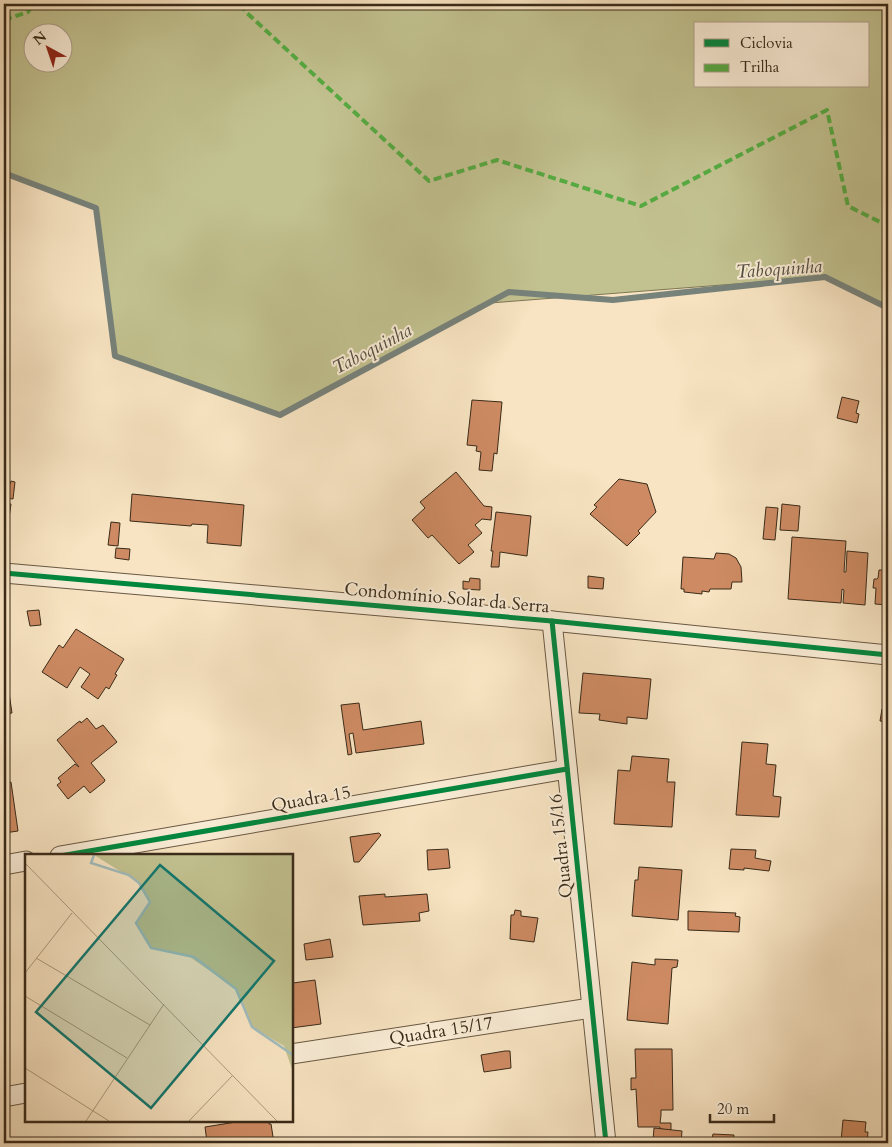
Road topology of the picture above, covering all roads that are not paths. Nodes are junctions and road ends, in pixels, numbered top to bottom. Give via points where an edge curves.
1 (4, 573) edge
2 (552, 621) junction
3 (888, 655) edge
4 (567, 769) junction
5 (72, 854) edge
6 (25, 862) edge
7 (4, 865) edge
8 (591, 1008) junction
9 (292, 1054) edge
10 (25, 1093) edge
11 (4, 1097) edge
12 (606, 1143) edge

1 - 2 street, Condomínio Solar da Serra
2 - 3 street, Condomínio Solar da Serra
2 - 4 street, Quadra 15/16
4 - 5 street, Quadra 15
4 - 8 street, Quadra 15/16
6 - 7 street
8 - 9 street, Quadra 15/17
8 - 12 street, Quadra 15/16
10 - 11 street

